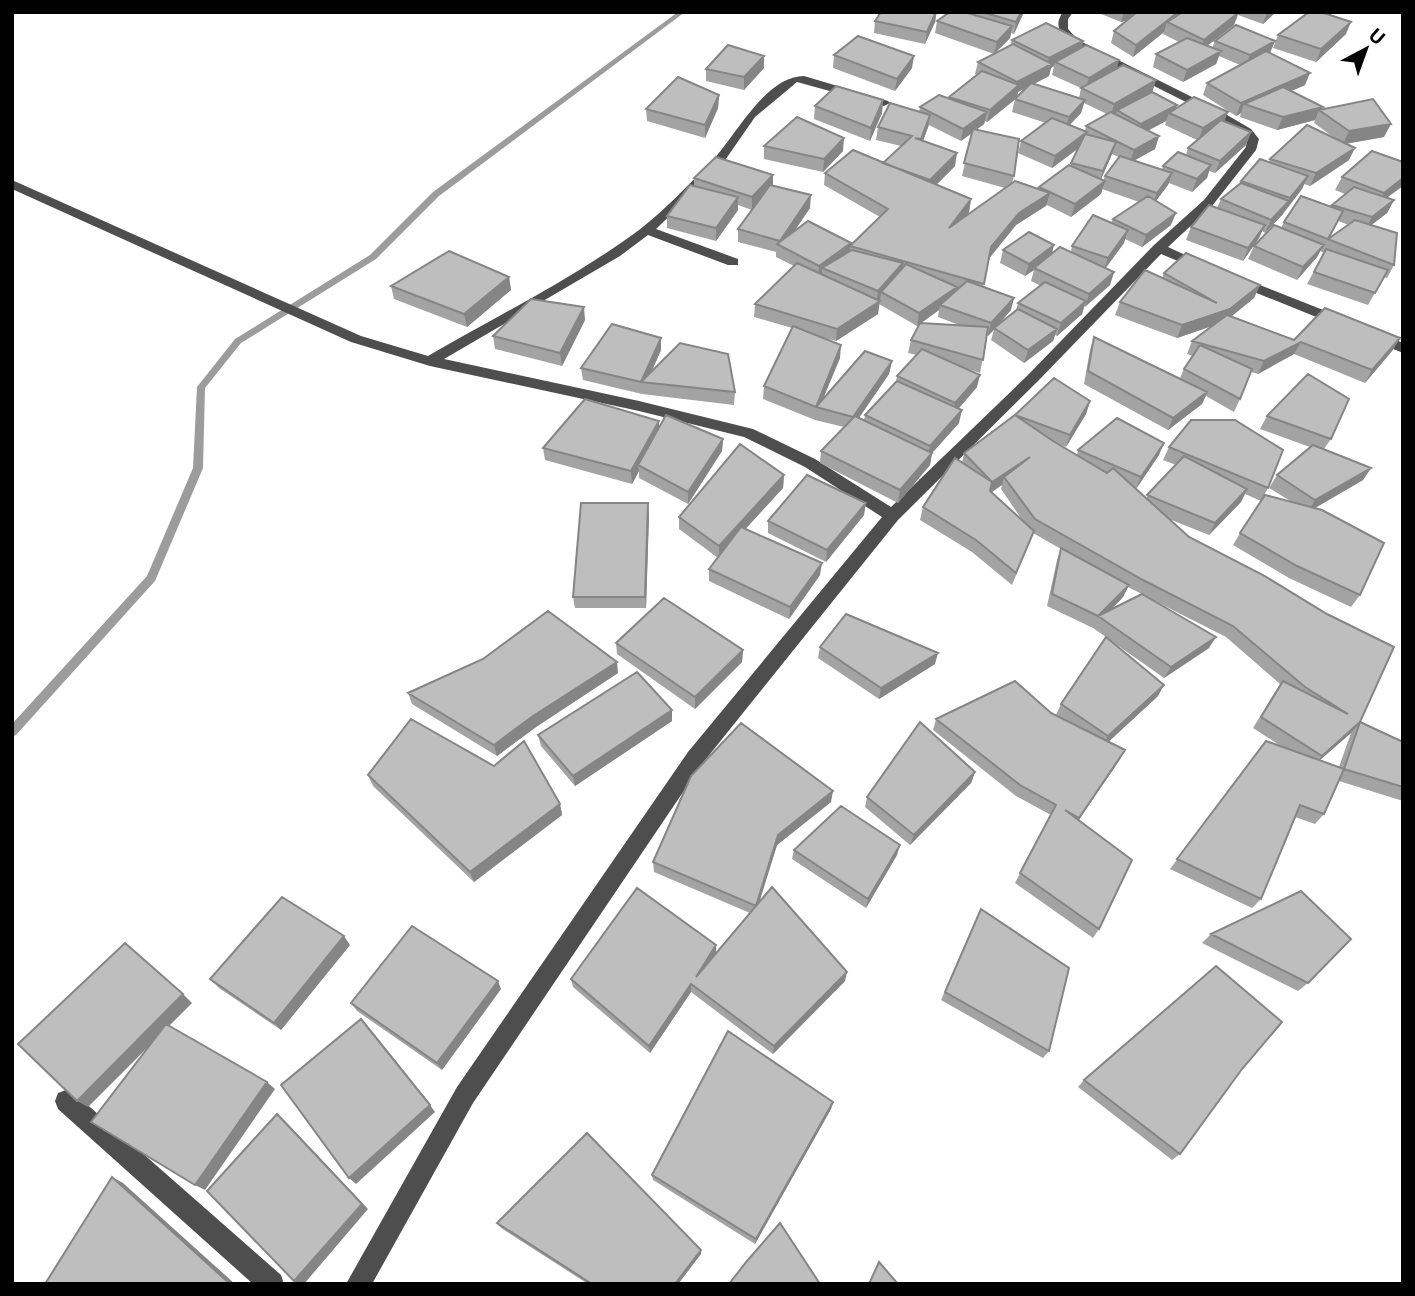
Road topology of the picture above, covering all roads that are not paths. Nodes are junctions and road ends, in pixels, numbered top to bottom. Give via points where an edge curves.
1 (1068, 12) edge
2 (884, 103) edge
3 (12, 184) edge
4 (647, 230) junction
5 (1159, 248) junction
6 (733, 262) dead end
7 (1403, 348) edge
8 (430, 361) junction
9 (892, 516) junction
10 (66, 1101) edge
11 (272, 1284) edge
12 (358, 1284) edge

1 - 5 street via 1063,29 1074,42 1218,114 1253,139 1252,147 1208,203
2 - 4 street via 793,79 751,115 717,163
3 - 8 street via 356,339
4 - 6 street
4 - 8 street
5 - 7 street
5 - 9 street
8 - 9 street via 748,433 810,463
9 - 12 street via 695,758 465,1095
10 - 11 street

